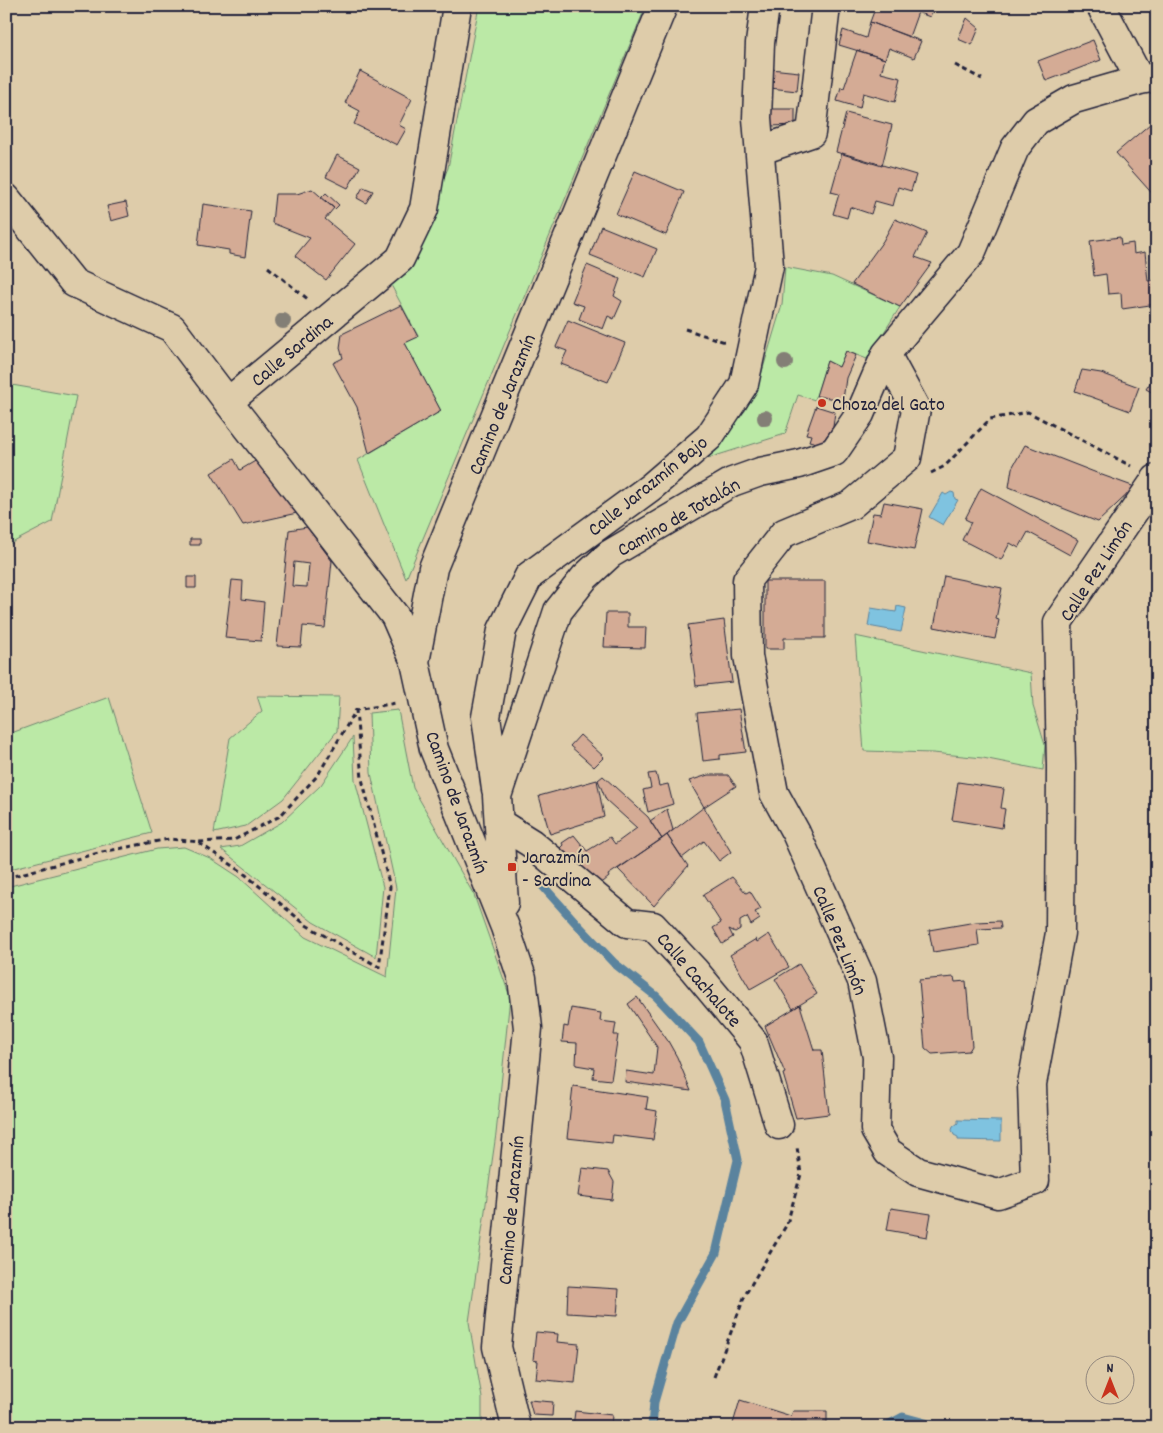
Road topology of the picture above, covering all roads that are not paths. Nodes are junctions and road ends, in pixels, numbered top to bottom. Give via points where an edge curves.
1 (457, 6) edge
2 (663, 6) edge
3 (764, 6) edge
4 (826, 6) edge
5 (1101, 6) edge
6 (1149, 79) edge
7 (761, 150) junction
8 (6, 198) edge
9 (886, 354) junction
10 (228, 402) junction
11 (1156, 479) edge
12 (415, 662) junction
13 (498, 796) junction
14 (499, 824) junction
15 (505, 927) junction
16 (779, 1125) road end
17 (516, 1427) edge

1 - 10 street, Calle Sardina via 424,209 400,259
2 - 12 street, Camino de Jarazmín via 434,568
3 - 7 street, Calle Jarazmín Bajo via 757,118
4 - 7 street via 810,133
5 - 6 street
6 - 9 street, Camino de Totalán via 1074,99 1036,121 1015,148 970,253
7 - 13 street, Calle Jarazmín Bajo via 769,266 744,384 709,437 651,487 530,576 502,630 486,717
8 - 10 street via 74,283 172,328
9 - 11 street, Calle Pez Limón via 916,409 907,458 850,506 784,533 747,580 748,656 774,793 796,833 862,980 877,1057 875,1130 888,1152 918,1172 998,1194 1034,1181 1032,1084 1060,933 1058,622
9 - 13 street, Camino de Totalán via 860,414 834,452 732,482 610,554 586,577 558,610
10 - 12 street via 395,616
12 - 15 street, Camino de Jarazmín via 434,749
13 - 14 street, Camino de Totalán
14 - 15 street, Camino de Totalán
14 - 16 street, Calle Cachalote via 531,843 627,923 653,926 694,970 753,1041
15 - 17 street, Camino de Jarazmín via 522,978 528,1028 498,1347

